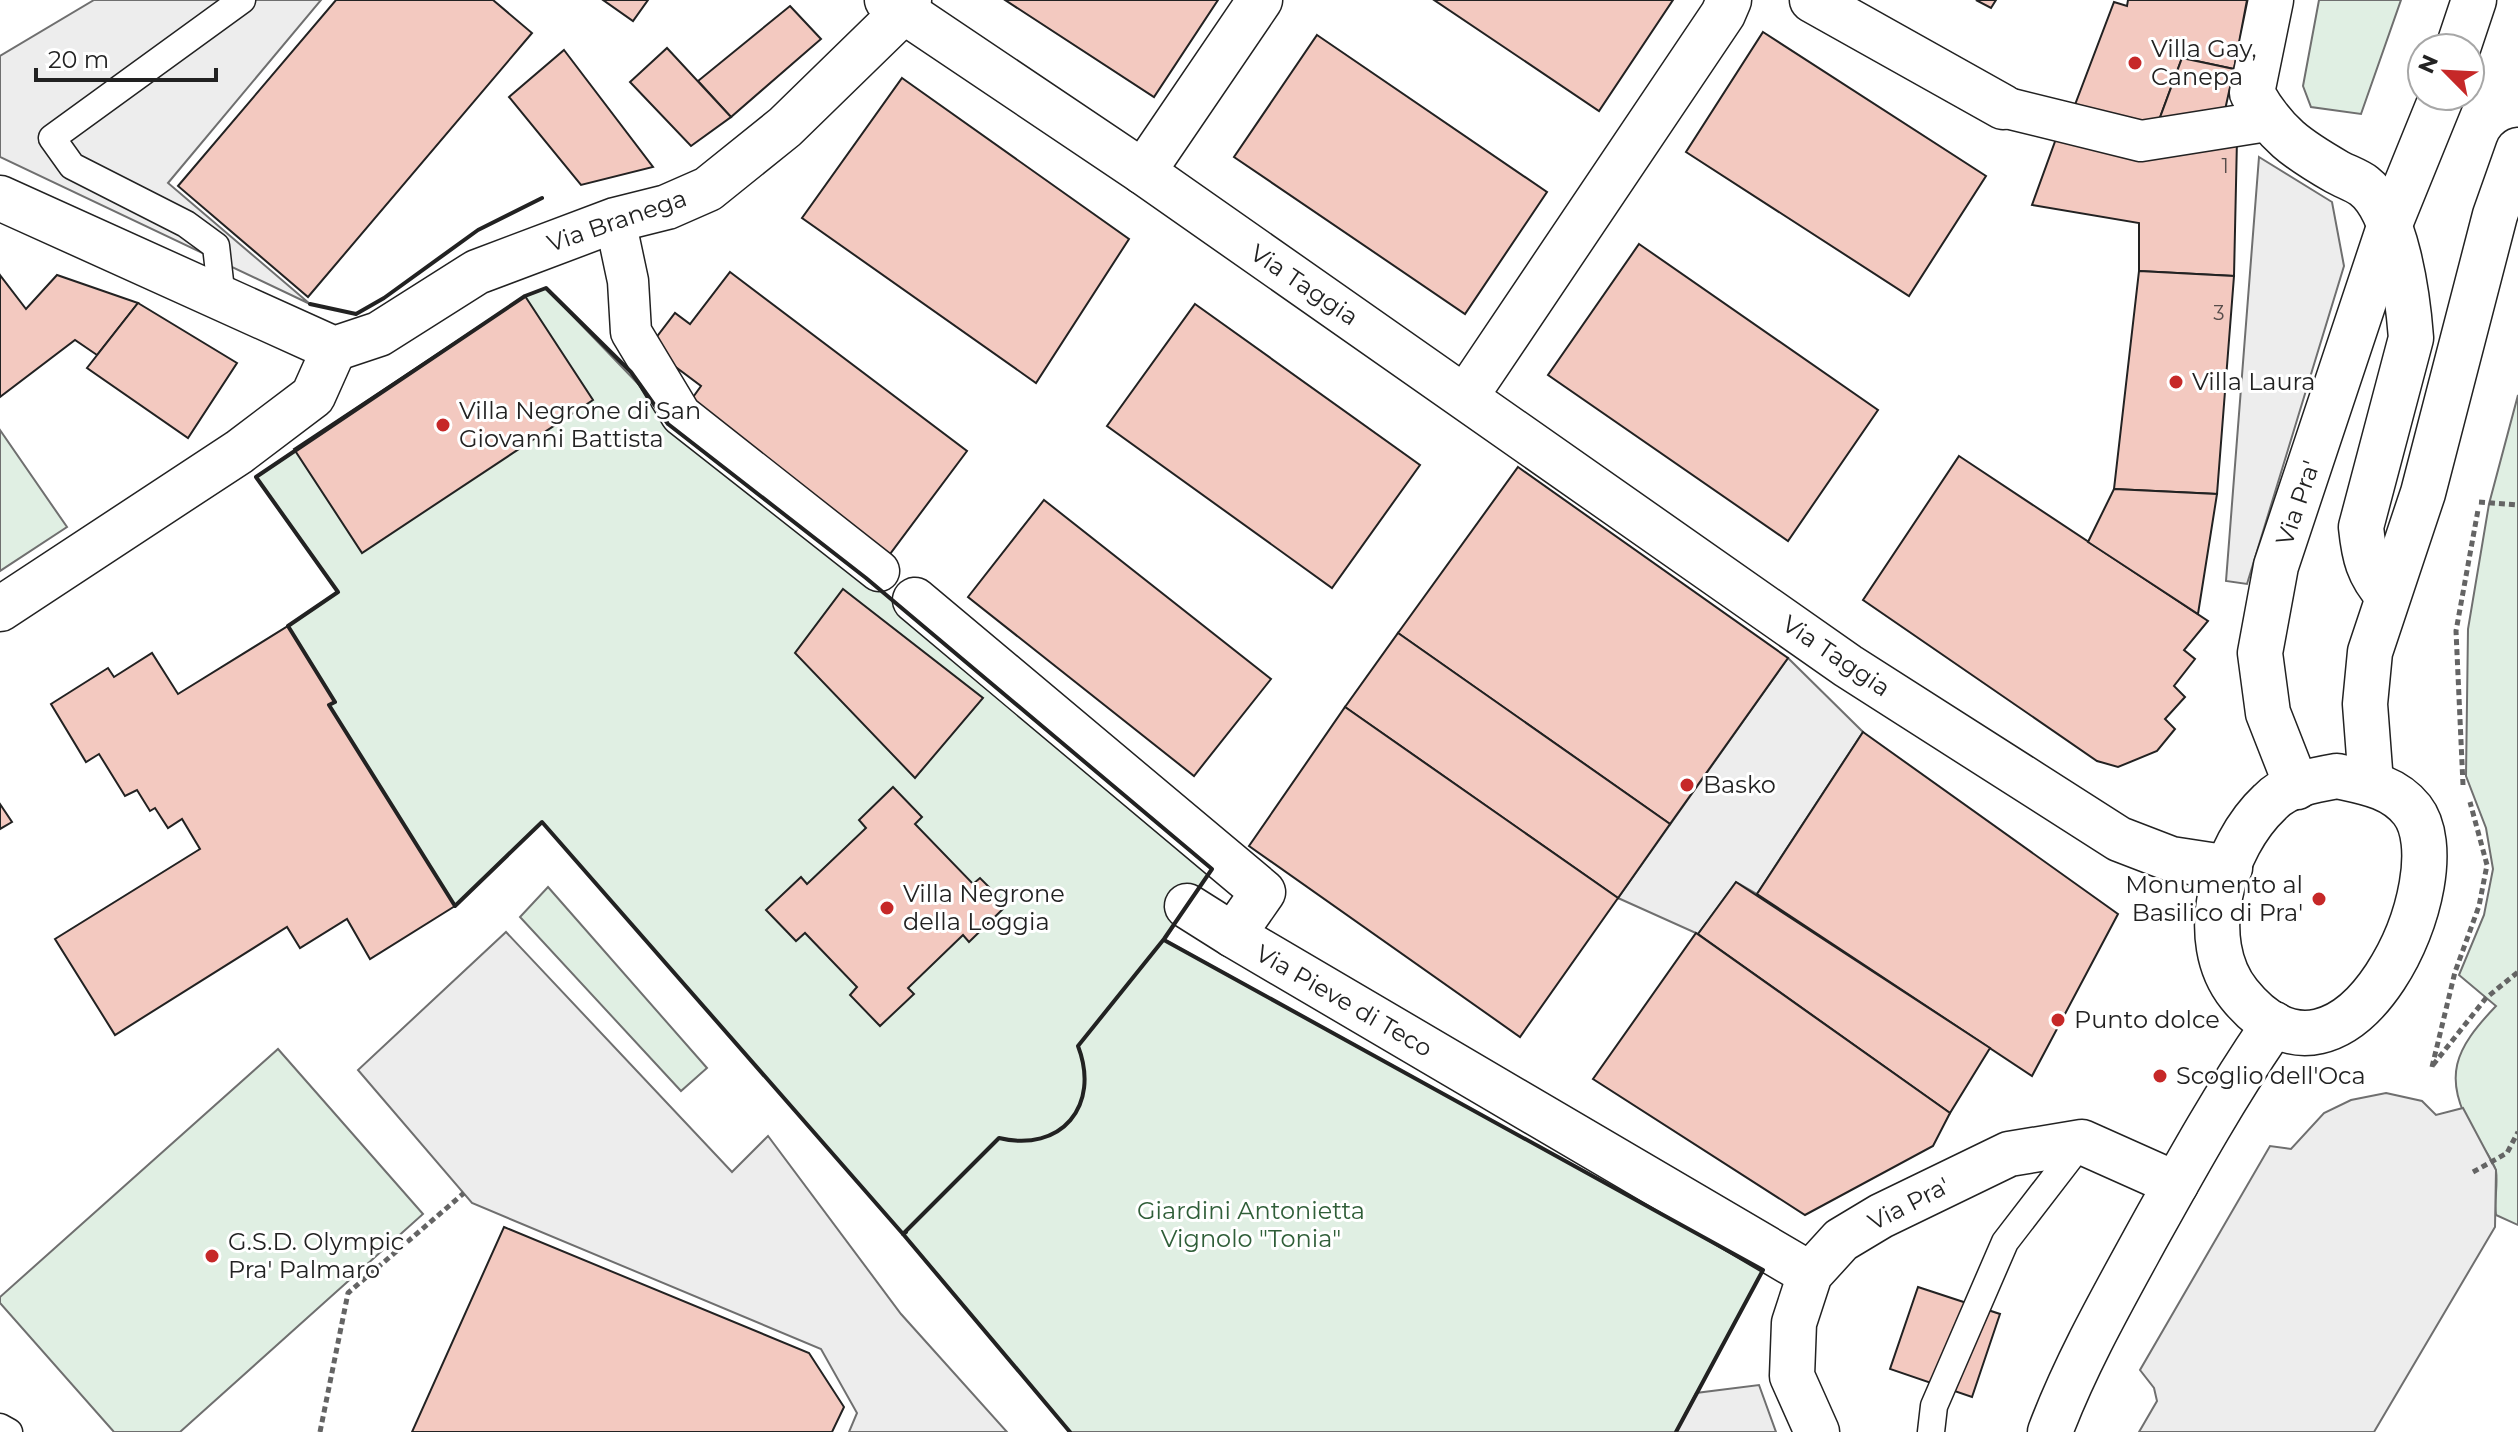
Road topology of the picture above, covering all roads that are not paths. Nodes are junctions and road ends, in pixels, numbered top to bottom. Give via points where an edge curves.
1 (242, 0) edge
2 (1260, 0) edge
3 (1729, 0) edge
4 (1812, 0) edge
5 (2271, 0) edge
6 (2474, 0) edge
7 (900, 4) edge
8 (2463, 32) edge
9 (2003, 107) joint
10 (2435, 112) edge
11 (2267, 121) junction
12 (2518, 150) edge
13 (1143, 172) junction
14 (2345, 176) junction
15 (0, 198) edge
16 (2389, 215) junction
17 (615, 220) junction
18 (2375, 275) junction
19 (222, 299) junction
20 (334, 349) junction
21 (1466, 396) junction
22 (879, 571) dead end
23 (2388, 596) junction
24 (915, 600) dead end
25 (0, 609) edge
26 (2371, 783) junction
27 (2297, 787) junction
28 (2230, 868) junction
29 (1187, 906) dead end
30 (1233, 935) junction
31 (2274, 1024) junction
32 (2082, 1142) junction
33 (2176, 1184) junction
34 (1810, 1274) junction
35 (0, 1427) edge
36 (9, 1432) edge
37 (1817, 1432) edge
38 (1931, 1432) edge
39 (2050, 1432) edge

1 - 19 lane via 52,138 72,166 186,224 216,246
2 - 13 street
3 - 21 street
4 - 9 street
5 - 11 street via 2252,93
6 - 8 street
7 - 13 street, Via Taggia
7 - 17 street, Via Branega via 785,127 708,189 667,207
9 - 11 street via 2141,141
10 - 16 street, Via Pra'
11 - 14 street via 2295,148
12 - 23 street via 2495,215 2423,493
13 - 21 street, Via Taggia
14 - 16 street via 2366,187
14 - 18 street via 2359,196
15 - 19 street
16 - 18 street, Via Pra'
16 - 23 street via 2411,338 2361,527 2371,578
17 - 20 street, Via Branega via 477,272 379,334
17 - 22 street via 628,281 631,332 681,415
18 - 27 street, Via Pra' via 2276,566 2260,653 2268,713
19 - 20 street
20 - 25 street via 313,396 239,452
21 - 28 street, Via Taggia via 1848,666 2119,839 2171,859
23 - 26 street via 2369,665 2365,704
24 - 30 street, Via Pieve di Teco via 1263,892
26 - 27 street via 2337,776
26 - 31 street via 2394,793 2420,827 2425,850 2419,897 2405,934 2385,978 2349,1020 2308,1032
27 - 28 street via 2272,799 2249,827
28 - 31 street via 2215,938 2221,963 2227,980 2245,1001
29 - 30 street
30 - 34 street, Via Pieve di Teco
31 - 33 street via 2223,1097
32 - 33 street
32 - 34 street, Via Pra' via 2009,1154 1881,1216 1841,1240
32 - 38 lane via 2005,1242 1934,1406
33 - 39 street via 2084,1355
34 - 37 street, Via Pra' via 1794,1323 1792,1376
35 - 36 lane

